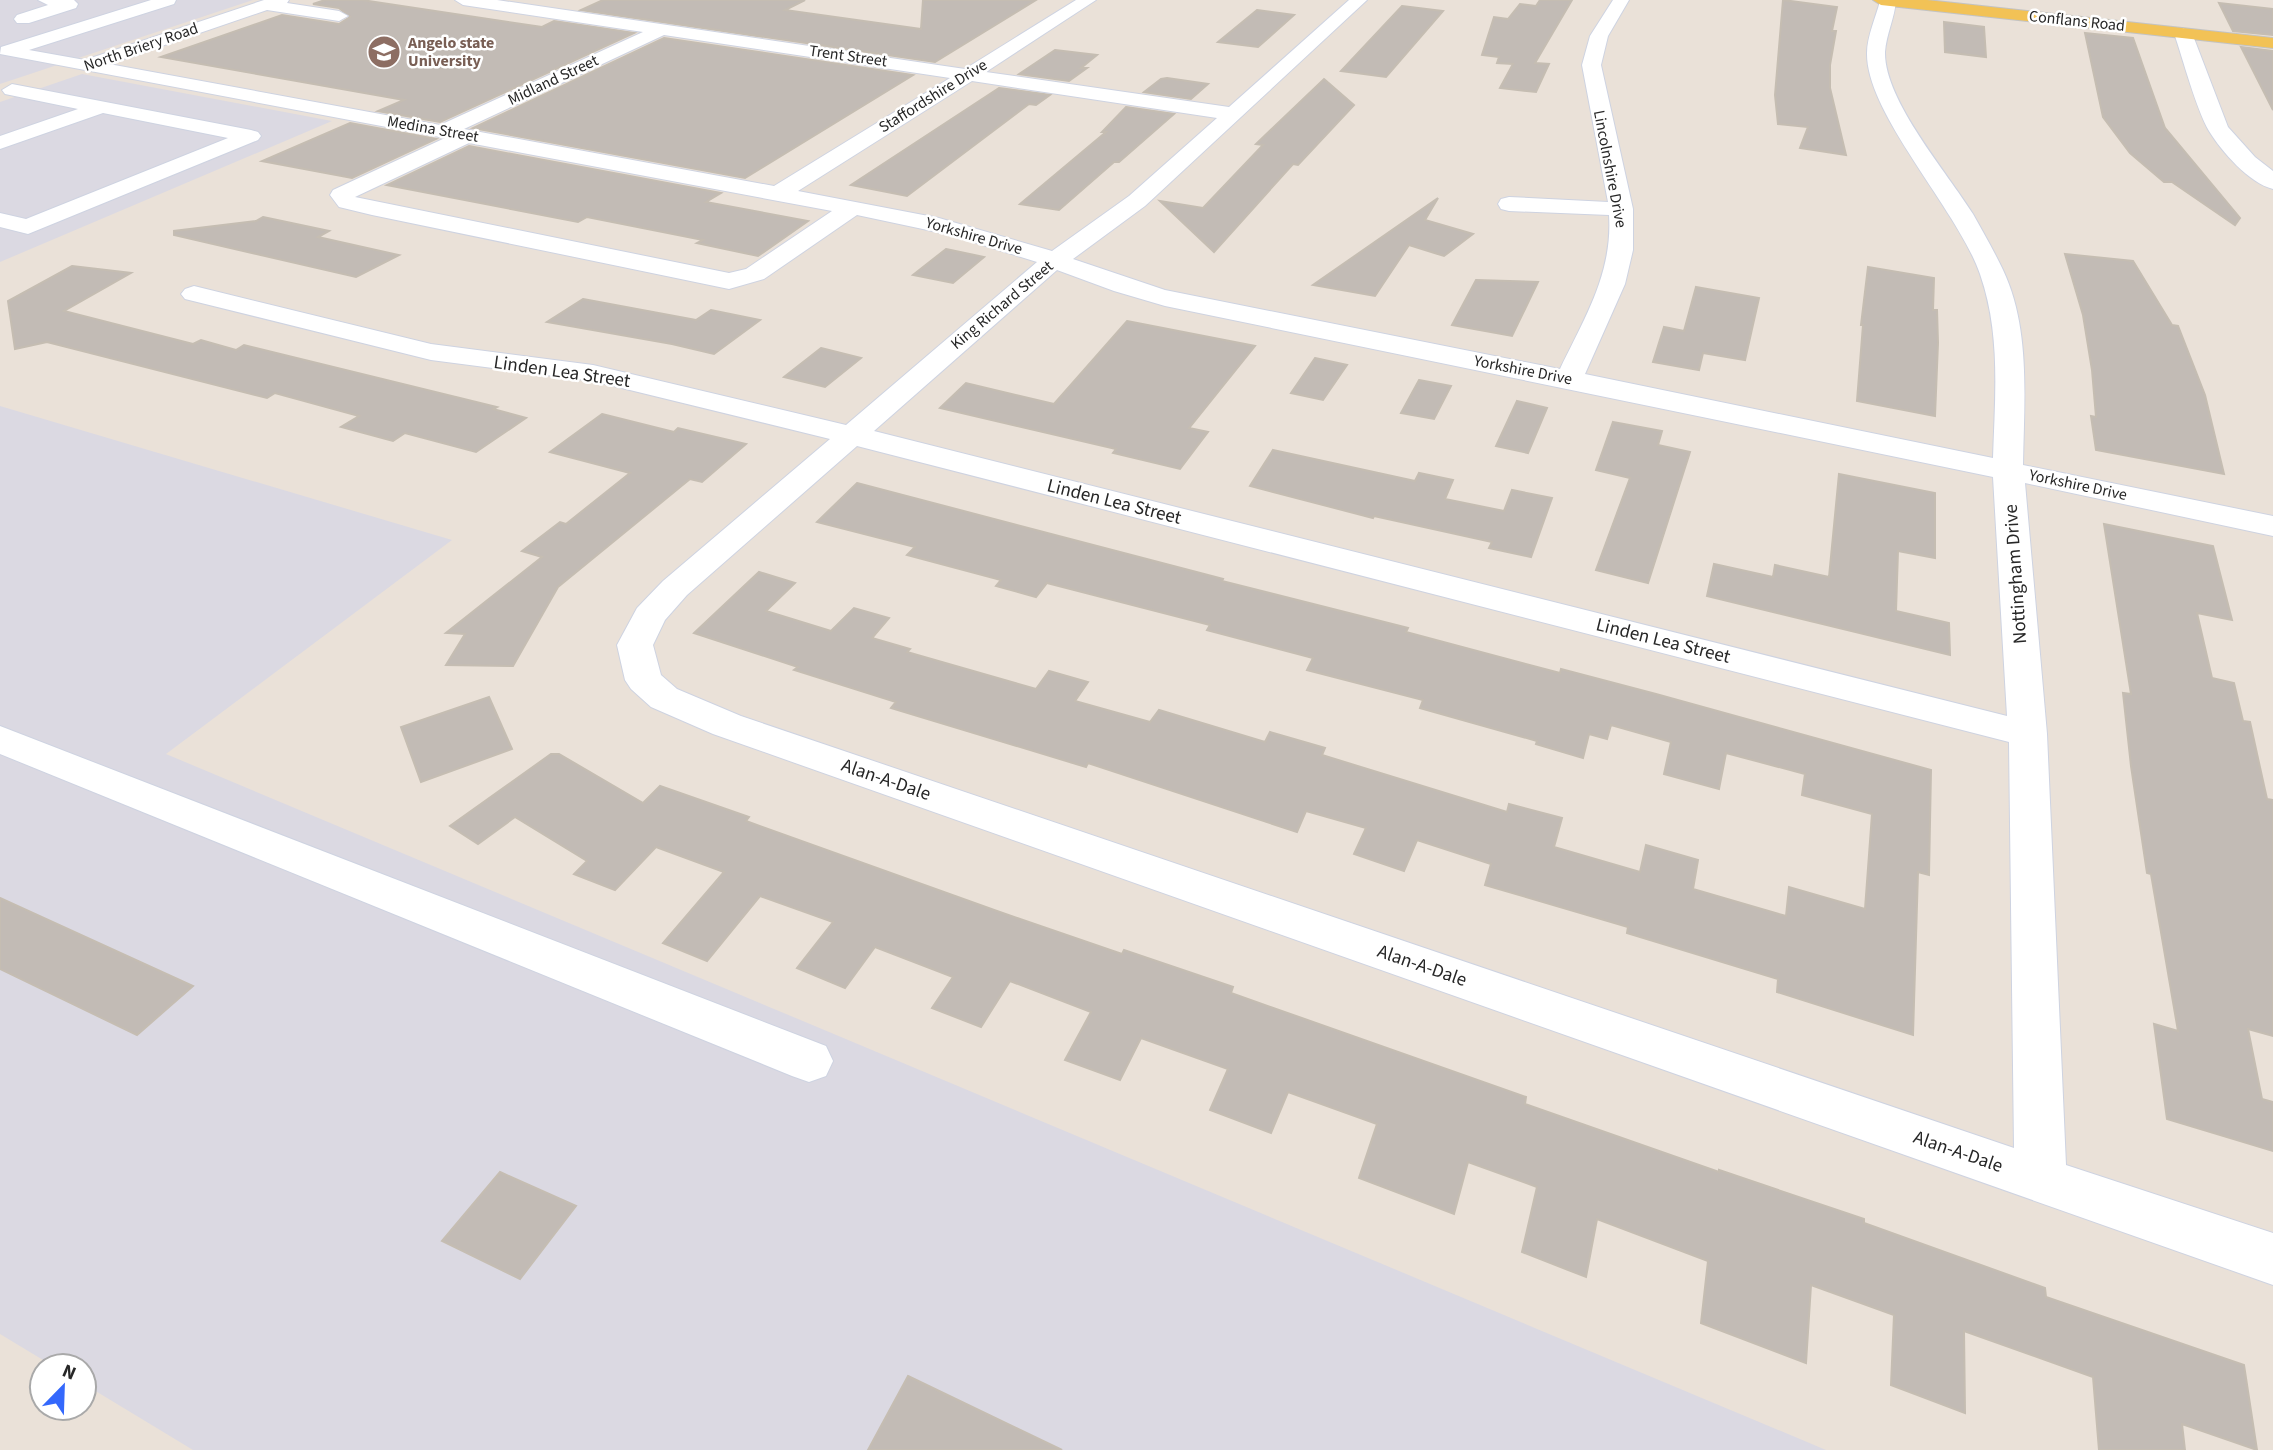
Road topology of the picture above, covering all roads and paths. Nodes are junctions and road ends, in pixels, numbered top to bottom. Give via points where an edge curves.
1 (46, 0) edge
2 (463, 0) edge
3 (1088, 0) edge
4 (1359, 0) edge
5 (1622, 0) edge
6 (1881, 0) edge
7 (1888, 1) edge
8 (274, 3) edge
9 (173, 7) edge
10 (339, 16) dead end
11 (12, 22) dead end
12 (663, 29) junction
13 (2183, 33) junction
14 (2273, 43) edge
15 (4, 52) edge
16 (40, 57) junction
17 (86, 65) junction
18 (0, 70) edge
19 (968, 74) junction
20 (6, 92) edge
21 (101, 107) junction
22 (1234, 114) junction
23 (444, 131) junction
24 (467, 136) junction
25 (0, 143) edge
26 (2273, 182) edge
27 (779, 193) junction
28 (1509, 204) dead end
29 (853, 207) junction
30 (1621, 209) junction
31 (0, 220) edge
32 (1054, 260) junction
33 (194, 294) dead end
34 (1569, 379) junction
35 (850, 435) junction
36 (2008, 470) junction
37 (2273, 526) edge
38 (649, 617) joint
39 (2028, 734) junction
40 (0, 738) edge
41 (809, 1061) dead end
42 (2041, 1181) junction
43 (2273, 1259) edge

1 - 11 street via 71,4
2 - 12 street, Trent Street
3 - 19 street, Staffordshire Drive
4 - 22 street, King Richard Street
5 - 30 street, Lincolnshire Drive via 1597,38 1591,61
6 - 7 main road, Conflans Road
7 - 13 main road, Conflans Road
7 - 36 street, Nottingham Drive via 1876,51 1879,78 1961,214 1992,272 2001,304 2010,353
8 - 10 street
8 - 17 street, North Briery Road
9 - 15 street
9 - 16 street
12 - 19 street, Trent Street
12 - 23 street, Midland Street
13 - 14 main road, Conflans Road
13 - 26 street via 2218,128 2247,162
15 - 16 street, Medina Street
16 - 17 street, Medina Street
16 - 18 street
17 - 20 street, North Briery Road
17 - 23 street, Medina Street
19 - 22 street, Trent Street
19 - 27 street, Staffordshire Drive
20 - 21 street
21 - 25 street
21 - 31 street via 251,136 28,228
22 - 32 street, King Richard Street via 1137,201
23 - 24 street, Medina Street
24 - 27 street, Medina Street
24 - 29 street via 341,195 347,202 372,208 729,281 755,274
27 - 29 street, Yorkshire Drive
28 - 30 street
29 - 32 street, Yorkshire Drive via 978,234
30 - 34 street, Lincolnshire Drive via 1623,234 1617,271
32 - 34 street, Yorkshire Drive via 1144,293
32 - 35 street, King Richard Street
33 - 35 street, Linden Lea Street via 431,352 637,382
34 - 36 street, Yorkshire Drive
35 - 38 street, King Richard Street via 675,588
35 - 39 street, Linden Lea Street
36 - 37 street, Yorkshire Drive
36 - 39 street, Nottingham Drive
38 - 42 street, Alan-A-Dale via 635,645 644,680 664,698 695,712
39 - 42 street, Nottingham Drive
40 - 41 street
42 - 43 street, Alan-A-Dale

